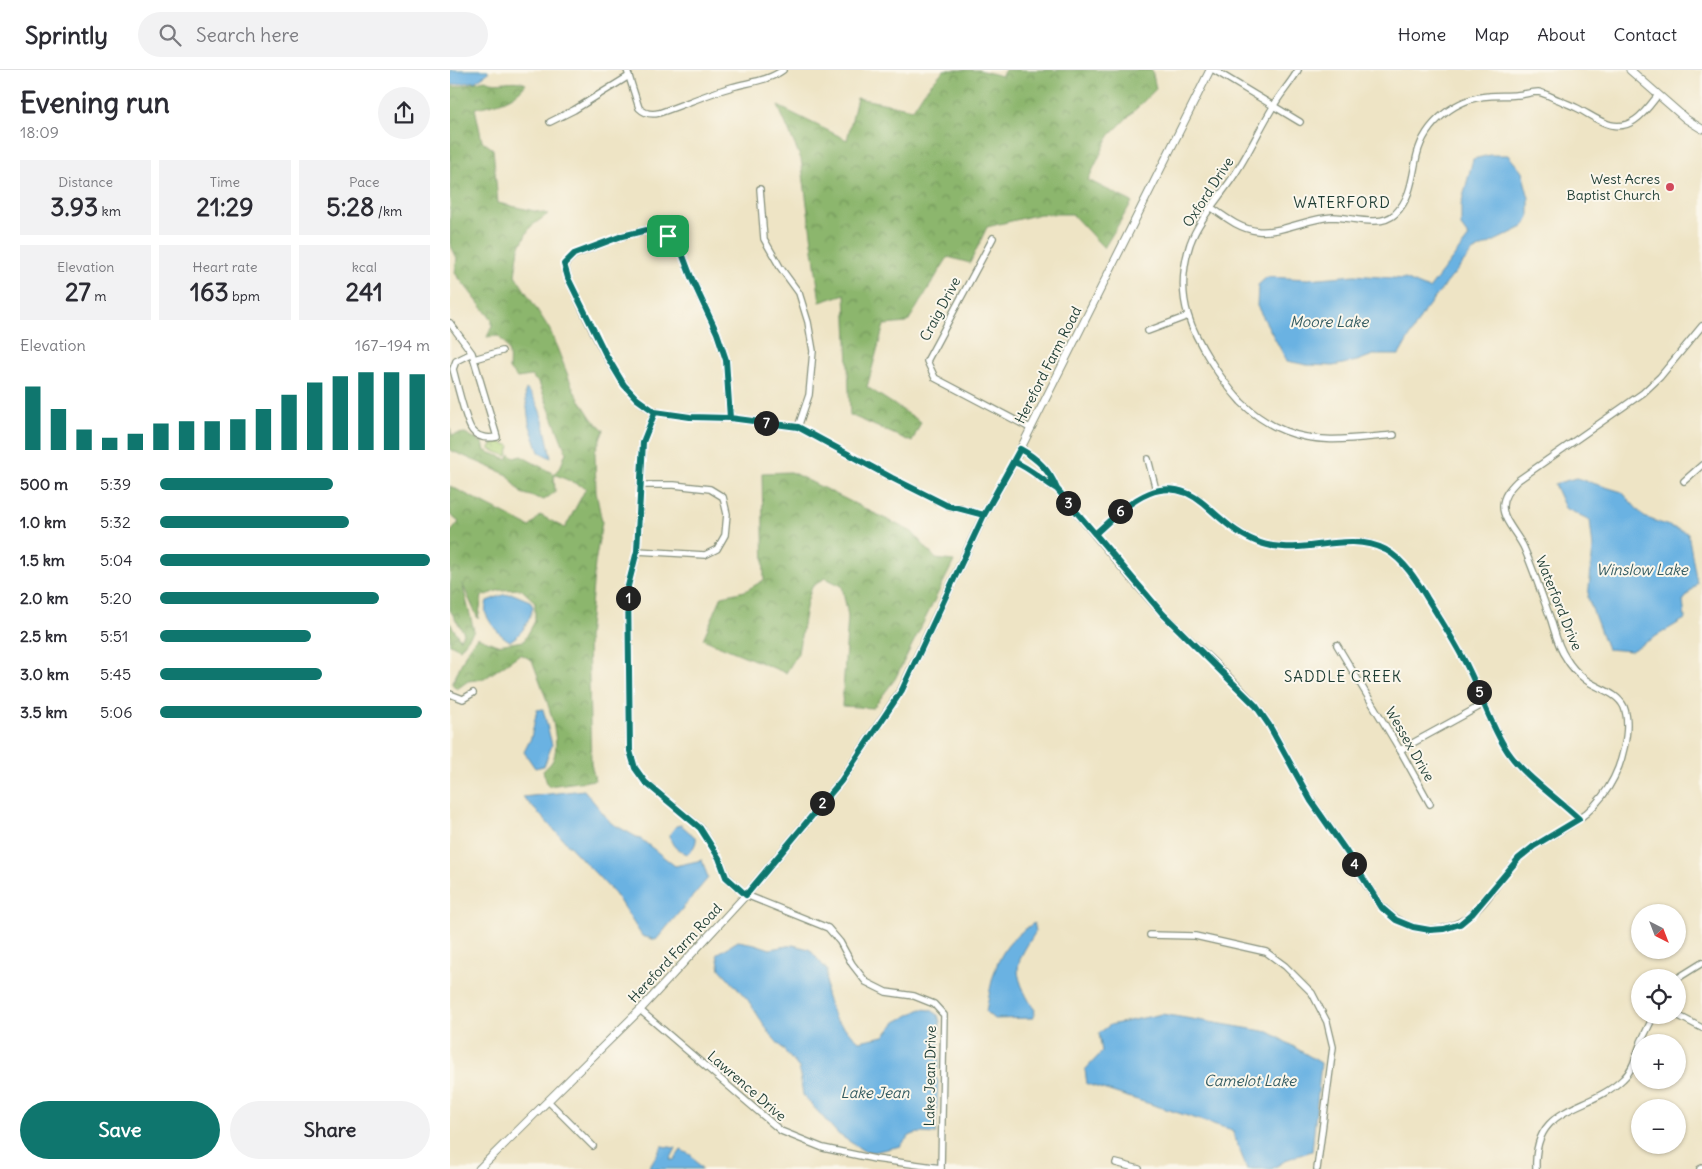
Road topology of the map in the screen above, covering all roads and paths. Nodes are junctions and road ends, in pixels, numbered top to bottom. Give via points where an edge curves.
1 (782, 70) edge
2 (1210, 70) edge
3 (1214, 70) edge
4 (1298, 70) edge
5 (1630, 70) edge
6 (628, 73) edge
7 (1658, 95) junction
8 (1273, 106) junction
9 (550, 122) dead end
10 (1300, 122) dead end
11 (1702, 129) edge
12 (760, 189) dead end
13 (1212, 208) junction
14 (993, 238) dead end
15 (1188, 316) junction
16 (450, 323) edge
17 (1702, 326) edge
18 (1148, 331) dead end
19 (502, 351) dead end
20 (473, 356) junction
21 (655, 412) junction
22 (730, 418) junction
23 (798, 427) junction
24 (1030, 428) junction
25 (1394, 435) dead end
26 (1020, 449) junction
27 (1148, 459) dead end
28 (1014, 462) junction
29 (1700, 467) edge
30 (1047, 471) junction
31 (1702, 475) edge
32 (1040, 478) junction
33 (1684, 481) dead end
34 (640, 485) junction
35 (1057, 489) junction
36 (1156, 490) junction
37 (984, 515) junction
38 (1095, 534) junction
39 (637, 551) junction
40 (1337, 645) dead end
41 (473, 693) dead end
42 (450, 694) edge
43 (1484, 704) junction
44 (1400, 750) junction
45 (1430, 804) dead end
46 (1579, 819) junction
47 (746, 895) junction
48 (1150, 935) dead end
49 (1702, 963) edge
50 (1686, 973) edge
51 (640, 1010) junction
52 (1686, 1020) edge
53 (1702, 1028) edge
54 (1631, 1069) edge
55 (548, 1101) junction
56 (593, 1146) dead end
57 (1116, 1163) dead end
58 (941, 1168) edge
59 (479, 1169) edge
60 (1139, 1169) edge
61 (1317, 1169) edge
62 (1536, 1169) edge

1 - 6 street via 774,76 730,87 652,114 644,113 640,108
2 - 24 street, Hereford Farm Road
3 - 8 street
4 - 8 street, Oxford Drive
5 - 7 street
6 - 9 street via 574,110
7 - 11 street
7 - 13 street via 1634,122 1622,126 1598,122 1577,108 1539,92 1487,96 1456,105 1427,133 1417,154 1408,196 1393,216 1384,219 1327,217 1291,227 1258,231 1232,222
8 - 10 street
8 - 13 street, Oxford Drive
12 - 23 street via 764,239 798,293 813,350 808,395
13 - 15 street, Oxford Drive via 1199,226 1186,260 1184,298
14 - 24 street, Craig Drive via 927,361 935,378
15 - 18 street
15 - 25 street, Oxford Drive via 1231,390 1269,424 1321,440
16 - 20 street
17 - 46 street, Waterford Drive via 1644,393 1517,481 1508,490 1502,505 1523,547 1566,658 1586,681 1621,701 1625,710 1627,722 1621,762 1602,796
19 - 20 street
20 - 20 street via 497,437 480,437 470,429 453,369 456,362
21 - 22 street
21 - 22 street via 624,385 606,355 564,264 574,254 647,230 668,236 680,248 726,360
21 - 34 street via 643,442
22 - 23 street
23 - 37 street via 946,505
24 - 26 street, Hereford Farm Road
26 - 28 street, Hereford Farm Road
26 - 30 street, Waterford Drive
27 - 36 street
28 - 32 street, Waterford Drive
28 - 37 street, Hereford Farm Road
29 - 31 street
29 - 33 street
30 - 32 street
30 - 35 street, Waterford Drive
32 - 35 street, Waterford Drive
34 - 39 street
34 - 39 street via 710,489 723,497 727,514 725,535 717,549 705,555
35 - 38 street, Waterford Drive
36 - 38 street via 1134,500
36 - 43 street via 1189,494 1228,526 1271,547 1356,542 1385,550 1397,558 1420,586 1469,669
37 - 47 street, Hereford Farm Road via 902,690 841,781
38 - 46 street, Waterford Drive via 1163,614 1256,706 1311,801 1382,908 1396,920 1430,930 1460,924 1482,904 1519,858
39 - 47 street via 628,586 632,760 645,782 700,828 719,858 726,877
40 - 44 street, Wessex Drive
41 - 42 street via 463,699
43 - 44 street
43 - 46 street via 1507,751 1519,766
44 - 45 street, Wessex Drive
47 - 51 street, Hereford Farm Road
47 - 58 street, Lake Jean Drive via 828,928 866,982 886,992 914,996 934,1004 944,1015
48 - 61 street via 1195,936 1266,952 1312,993 1327,1022 1333,1046
49 - 50 street
51 - 55 street, Hereford Farm Road
51 - 58 street, Lawrence Drive via 781,1131 823,1148
52 - 53 street
54 - 62 street via 1612,1088 1552,1119 1540,1139
55 - 56 street
55 - 59 street, Hereford Farm Road
57 - 60 street

